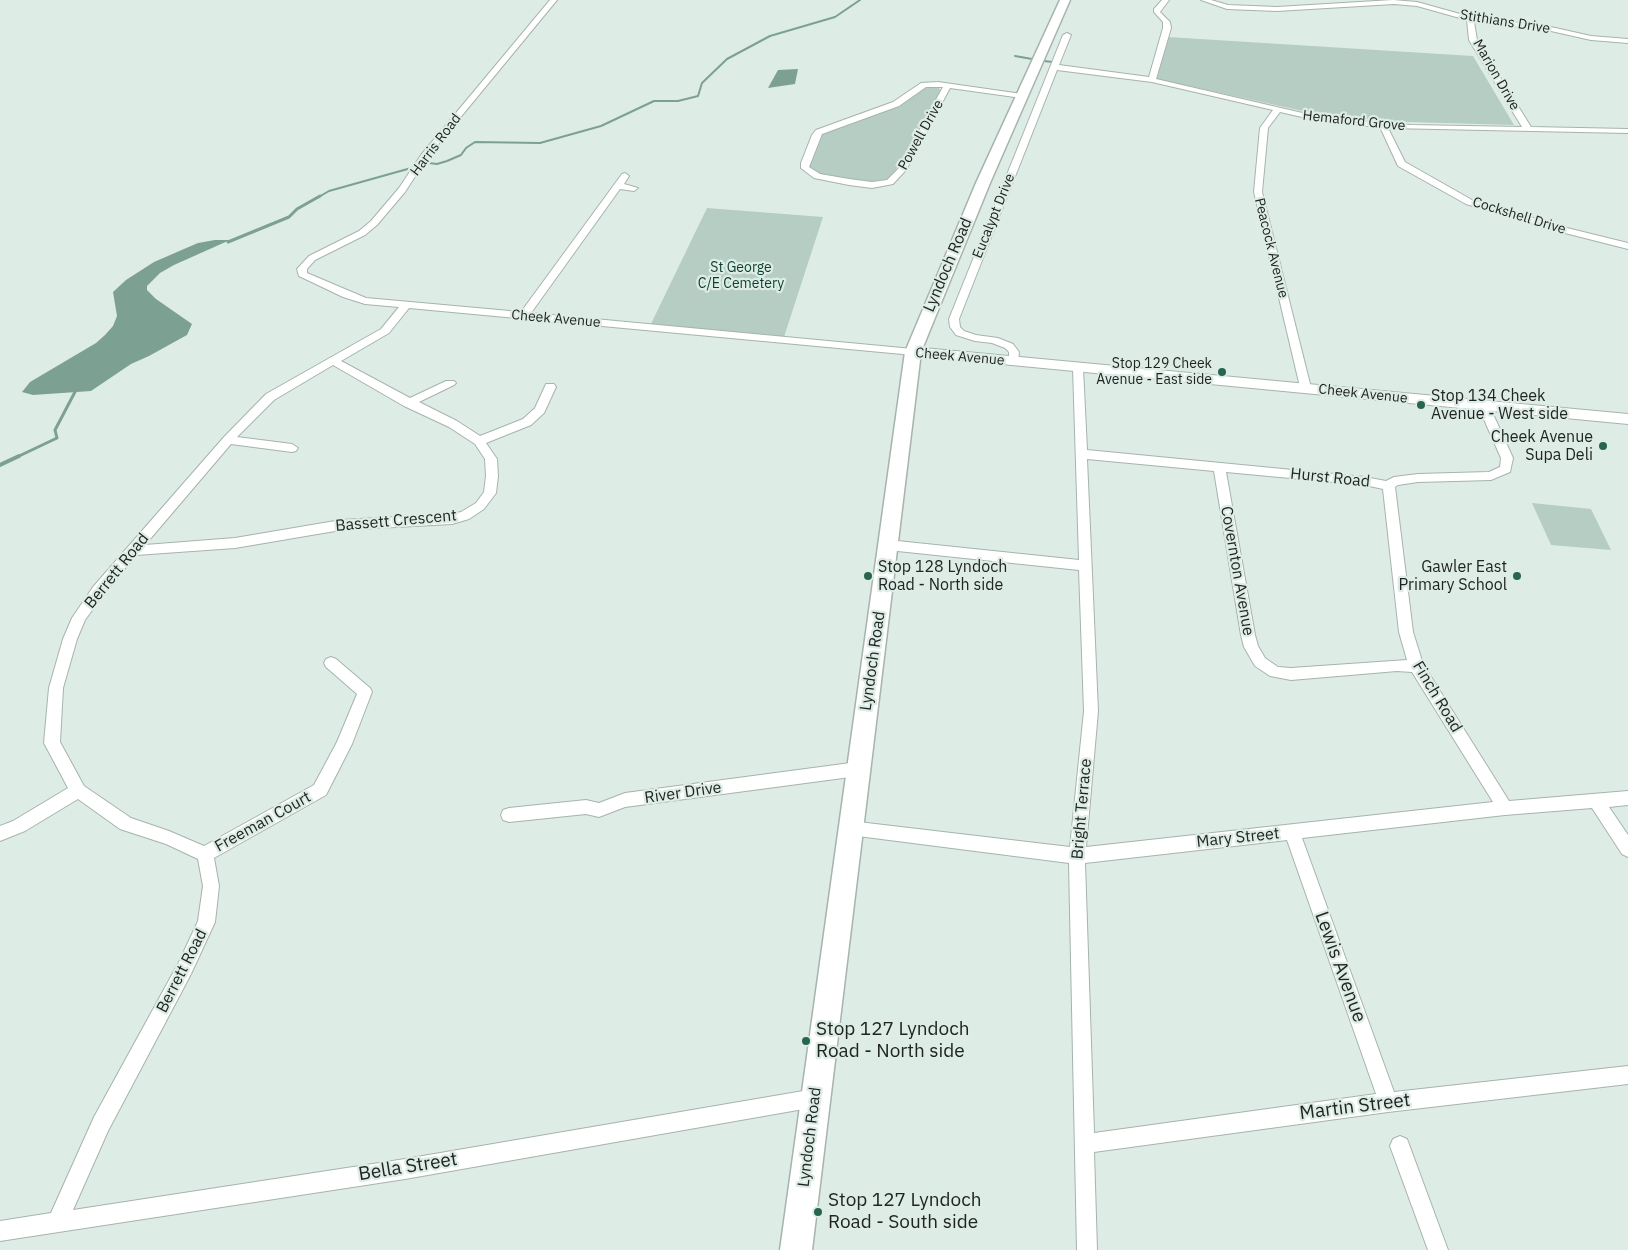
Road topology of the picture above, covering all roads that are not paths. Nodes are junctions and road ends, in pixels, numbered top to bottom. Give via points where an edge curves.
1 (554, 0) edge
2 (1065, 0) edge
3 (1166, 0) edge
4 (1204, 0) edge
5 (1470, 19) junction
6 (1067, 35) dead end
7 (1628, 41) edge
8 (1055, 67) junction
9 (1152, 80) junction
10 (948, 85) junction
11 (1022, 96) junction
12 (1277, 110) junction
13 (1383, 125) junction
14 (1528, 129) junction
15 (1628, 131) edge
16 (625, 176) dead end
17 (618, 186) junction
18 (634, 188) dead end
19 (1628, 246) edge
20 (302, 271) joint
21 (406, 305) junction
22 (524, 316) junction
23 (913, 352) junction
24 (334, 361) junction
25 (1013, 362) junction
26 (1078, 368) junction
27 (450, 383) dead end
28 (550, 387) dead end
29 (1305, 388) junction
30 (408, 403) junction
31 (1484, 406) junction
32 (1628, 419) edge
33 (228, 440) junction
34 (479, 441) junction
35 (292, 448) dead end
36 (1082, 454) junction
37 (1219, 467) junction
38 (1389, 486) junction
39 (888, 545) junction
40 (132, 551) junction
41 (1086, 566) junction
42 (331, 663) dead end
43 (1416, 666) junction
44 (858, 769) junction
45 (78, 791) junction
46 (1628, 798) edge
47 (1596, 801) junction
48 (1505, 808) junction
49 (509, 815) dead end
50 (850, 828) junction
51 (1292, 832) junction
52 (0, 834) edge
53 (1628, 849) edge
54 (205, 854) junction
55 (1077, 856) junction
56 (1628, 1075) edge
57 (815, 1098) junction
58 (1388, 1102) junction
59 (1083, 1144) junction
60 (1400, 1146) dead end
61 (58, 1221) junction
62 (0, 1231) edge
63 (796, 1250) edge
64 (1087, 1250) edge
65 (1438, 1250) edge

1 - 20 street, Harris Road via 374,223 362,233 312,258
2 - 11 main road, Lyndoch Road
3 - 9 street via 1157,12 1166,22 1166,28
4 - 5 street, Stithians Drive via 1227,7 1277,9 1400,2 1424,5
5 - 7 street, Stithians Drive
5 - 14 street, Marion Drive via 1473,40
6 - 8 street, Eucalypt Drive
8 - 9 street, Hemaford Grove
8 - 25 street, Eucalypt Drive via 954,319 955,328 960,333 1009,346 1014,352
9 - 12 street, Hemaford Grove
10 - 10 street, Powell Drive via 919,86 896,104 829,126 819,132 805,168 817,176 872,185 895,179
10 - 11 street, Powell Drive
11 - 23 main road, Lyndoch Road via 929,308
12 - 13 street, Hemaford Grove via 1316,119
12 - 29 street, Peacock Avenue via 1264,128 1258,192
13 - 14 street, Hemaford Grove
13 - 19 street, Cockshell Drive via 1401,164 1469,202
14 - 15 street, Hemaford Grove
16 - 17 street
17 - 18 street
17 - 22 street
20 - 21 street, Cheek Avenue via 347,295 366,301
21 - 22 street, Cheek Avenue
21 - 24 street, Berrett Road via 385,331
22 - 23 street, Cheek Avenue
23 - 25 street, Cheek Avenue
23 - 39 main road, Lyndoch Road
24 - 30 street, Bassett Crescent
24 - 33 street, Berrett Road via 270,397
25 - 26 street, Cheek Avenue
26 - 29 street, Cheek Avenue
26 - 36 street, Bright Terrace
27 - 30 street
28 - 34 street via 540,410 526,422
29 - 31 street, Cheek Avenue
30 - 34 street, Bassett Crescent via 453,424
31 - 32 street, Cheek Avenue
31 - 38 street, Hurst Road via 1507,458 1506,469 1490,476 1405,480
33 - 35 street
33 - 40 street, Berrett Road
34 - 40 street, Bassett Crescent via 491,459 490,493 476,510 459,517 341,526 235,543
36 - 37 street, Hurst Road
36 - 41 street, Bright Terrace
37 - 38 street, Hurst Road
37 - 43 street, Covernton Avenue via 1248,635 1260,662 1275,672 1291,674
38 - 43 street, Finch Road via 1406,632
39 - 41 street
39 - 44 main road, Lyndoch Road
40 - 45 street, Berrett Road via 78,618 56,688 52,744
41 - 55 street, Bright Terrace via 1091,711
42 - 54 street, Freeman Court via 365,692 344,744 320,790
43 - 48 street, Finch Road
44 - 49 street, River Drive via 625,800 599,810 586,806
44 - 50 main road, Lyndoch Road
45 - 52 street
45 - 54 street, Berrett Road via 126,824
46 - 47 street, Mary Street
47 - 48 street, Mary Street
47 - 53 street
48 - 51 street, Mary Street
50 - 55 street, Mary Street
50 - 57 main road, Lyndoch Road
51 - 55 street, Mary Street
51 - 58 street, Lewis Avenue
54 - 61 street, Berrett Road via 211,886 206,922 185,968 101,1124
55 - 59 street, Bright Terrace
56 - 58 street, Martin Street
57 - 61 street, Bella Street via 405,1169
57 - 63 main road, Lyndoch Road
58 - 59 street, Martin Street
59 - 64 street, Bright Terrace
60 - 65 street
61 - 62 street, Bella Street

